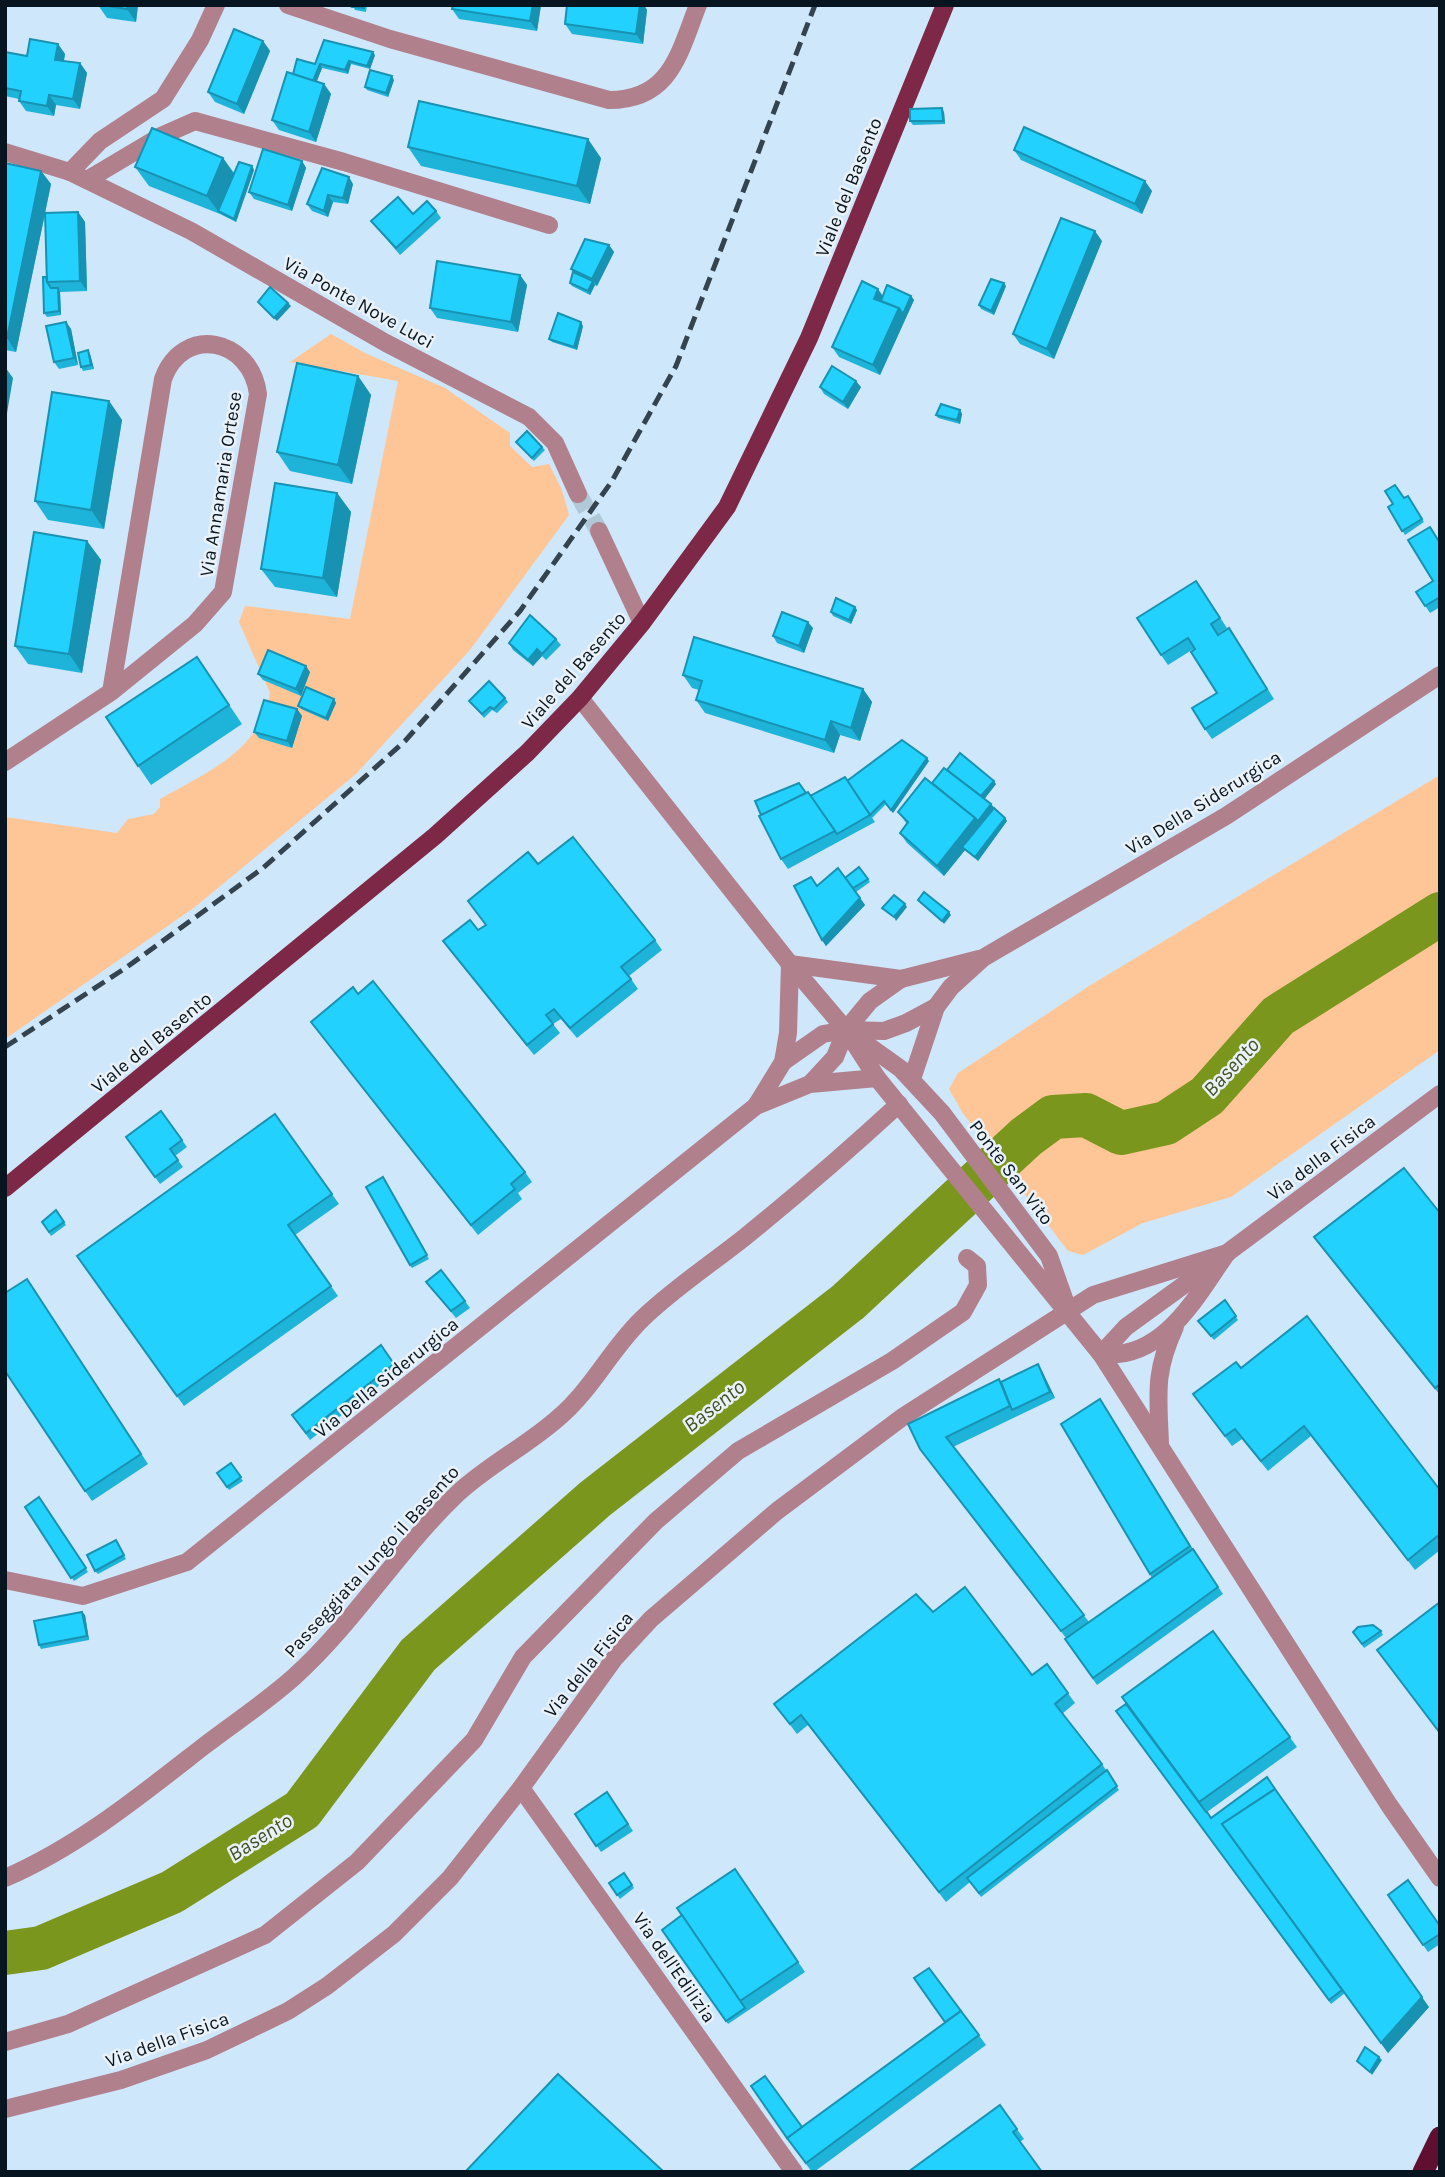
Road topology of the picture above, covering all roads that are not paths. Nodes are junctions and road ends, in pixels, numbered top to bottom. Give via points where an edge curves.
1 (216, 5) edge
2 (288, 5) edge
3 (698, 5) edge
4 (945, 5) edge
5 (5, 152) edge
6 (70, 172) junction
7 (87, 180) junction
8 (549, 225) dead end
9 (578, 494) tunnel mouth
10 (599, 531) tunnel mouth
11 (642, 622) junction
12 (1440, 675) edge
13 (111, 692) junction
14 (580, 698) junction
15 (5, 762) edge
16 (983, 958) junction
17 (790, 964) junction
18 (901, 979) junction
19 (936, 1007) junction
20 (846, 1030) junction
21 (783, 1062) junction
22 (877, 1078) junction
23 (912, 1079) junction
24 (810, 1084) junction
25 (1440, 1094) edge
26 (899, 1104) junction
27 (756, 1106) junction
28 (5, 1188) edge
29 (1227, 1253) junction
30 (967, 1258) dead end
31 (1068, 1310) junction
32 (1177, 1324) junction
33 (1101, 1354) junction
34 (1160, 1445) junction
35 (5, 1580) edge
36 (521, 1788) junction
37 (5, 1878) edge
38 (1440, 1878) edge
39 (5, 2042) edge
40 (5, 2109) edge
41 (1440, 2137) edge
42 (794, 2172) edge
43 (1423, 2172) edge

1 - 6 street via 201,40 163,99 100,141
2 - 3 street via 403,43 609,100 651,91 668,75
4 - 11 main road, Viale del Basento via 809,338 733,495
5 - 6 street, Via Ponte Nove Luci
6 - 7 street, Via Ponte Nove Luci
7 - 8 street via 195,121
7 - 9 street, Via Ponte Nove Luci via 191,231 386,343 530,418 555,443
10 - 11 street
11 - 14 main road, Viale del Basento
12 - 16 street, Via Della Siderurgica via 1226,816
13 - 13 street, Via Annamaria Ortese via 195,624 223,592 228,578 258,394 245,360 224,346 191,348 170,364 163,380
13 - 15 street, Via Annamaria Ortese
14 - 17 street
14 - 28 main road, Viale del Basento via 527,754 435,836
16 - 18 street, Via Della Siderurgica
16 - 19 street, Via Della Siderurgica
17 - 18 street, Via Della Siderurgica
17 - 20 street
17 - 21 street, Via Della Siderurgica
18 - 20 street, Via Della Siderurgica via 870,1001
19 - 20 street, Via Della Siderurgica via 884,1031
19 - 23 street, Via Della Siderurgica
20 - 21 street, Via Della Siderurgica via 823,1034
20 - 22 street
20 - 23 street, Ponte San Vito
20 - 24 street, Via Della Siderurgica via 835,1057
21 - 27 street, Via Della Siderurgica
22 - 24 street, Via Della Siderurgica
22 - 26 street
23 - 31 street, Ponte San Vito via 1049,1256
24 - 27 street, Via Della Siderurgica
25 - 29 street, Via della Fisica
26 - 31 street via 1029,1269
26 - 37 street, Passeggiata lungo il Basento via 756,1228 642,1318 588,1390 528,1442 482,1470 446,1504 294,1677 112,1818 36,1865
27 - 35 street, Via Della Siderurgica via 187,1562 83,1595
29 - 31 street, Via della Fisica via 1093,1295
29 - 32 street, Via della Fisica
29 - 33 street via 1126,1327
30 - 39 street via 977,1266 978,1285 962,1312 892,1361 738,1451 656,1521 523,1657 474,1740 357,1862 265,1935 68,2024
31 - 33 street
31 - 36 street, Via della Fisica via 839,1462 710,1566 650,1619 614,1659
32 - 33 street, Via della Fisica via 1139,1350 1121,1356
32 - 34 street via 1161,1357 1157,1378
33 - 34 street
34 - 38 street
36 - 40 street, Via della Fisica via 475,1848 413,1916 364,1959 288,2011 163,2066
36 - 42 street, Via dell'Edilizia
41 - 43 highway

